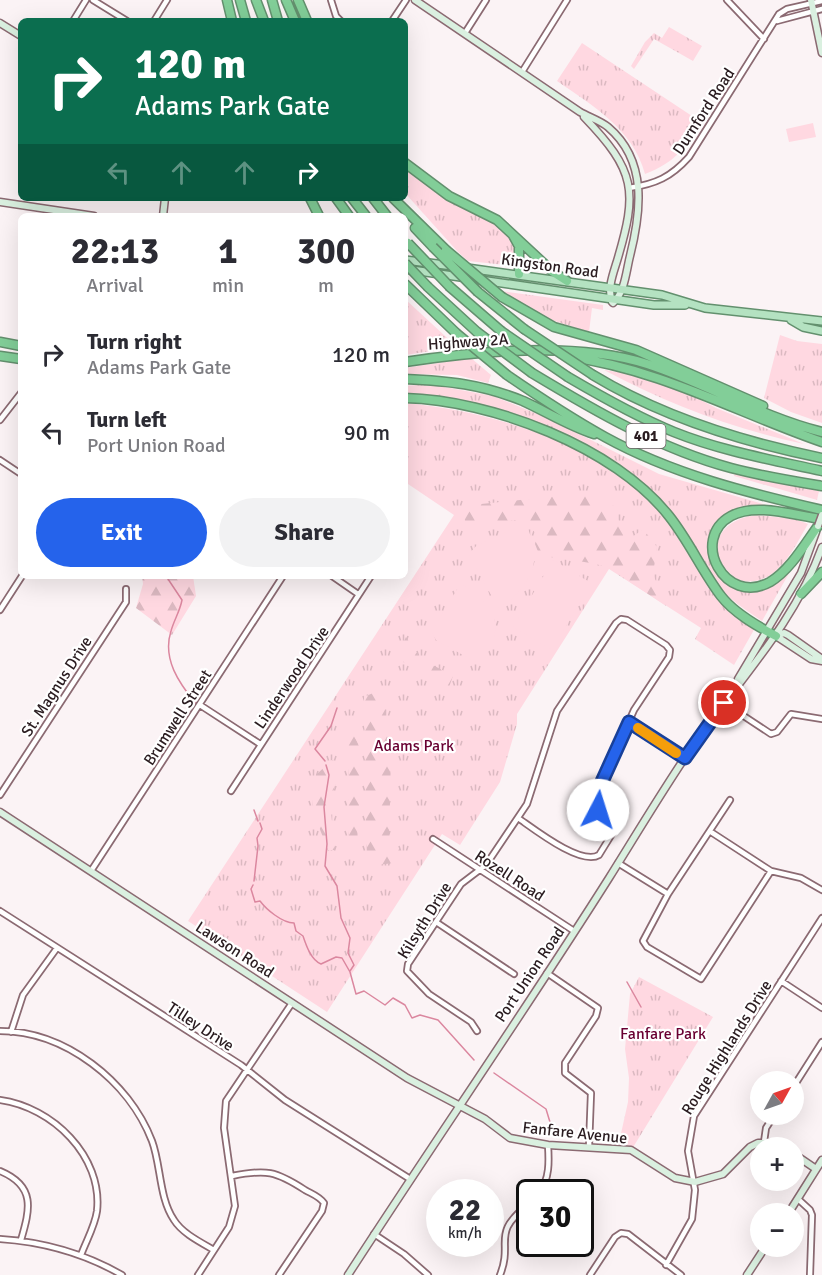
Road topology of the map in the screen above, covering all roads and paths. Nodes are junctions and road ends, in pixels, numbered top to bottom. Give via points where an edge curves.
1 (86, 0) edge
2 (93, 0) edge
3 (167, 0) edge
4 (227, 0) edge
5 (240, 0) edge
6 (256, 0) edge
7 (272, 0) edge
8 (286, 0) edge
9 (298, 0) edge
10 (331, 0) edge
11 (415, 0) edge
12 (486, 0) edge
13 (567, 0) edge
14 (727, 0) edge
15 (822, 1) edge
16 (402, 2) edge
17 (811, 5) edge
18 (822, 9) edge
19 (75, 18) edge
20 (122, 18) edge
21 (156, 18) edge
22 (231, 18) edge
23 (245, 18) edge
24 (263, 18) edge
25 (277, 18) edge
26 (294, 18) edge
27 (306, 18) edge
28 (338, 18) edge
29 (394, 18) edge
30 (0, 23) edge
31 (465, 33) junction
32 (18, 34) edge
33 (764, 39) junction
34 (822, 53) edge
35 (522, 72) junction
36 (580, 112) junction
37 (408, 165) edge
38 (639, 186) junction
39 (629, 188) junction
40 (354, 201) edge
41 (375, 201) edge
42 (395, 201) edge
43 (0, 202) edge
44 (74, 213) edge
45 (364, 213) edge
46 (385, 213) edge
47 (408, 213) edge
48 (408, 213) edge
49 (408, 219) edge
50 (512, 232) junction
51 (408, 243) edge
52 (408, 261) edge
53 (408, 264) edge
54 (408, 269) edge
55 (519, 274) junction
56 (567, 281) junction
57 (518, 285) junction
58 (408, 287) edge
59 (610, 288) junction
60 (622, 290) junction
61 (614, 299) junction
62 (689, 305) junction
63 (788, 319) junction
64 (822, 321) edge
65 (822, 331) edge
66 (0, 342) edge
67 (18, 345) edge
68 (534, 352) junction
69 (0, 356) edge
70 (18, 359) edge
71 (408, 362) edge
72 (408, 379) edge
73 (18, 397) edge
74 (408, 398) edge
75 (0, 420) edge
76 (820, 431) edge
77 (606, 438) junction
78 (822, 442) edge
79 (822, 458) edge
80 (0, 460) edge
81 (822, 471) edge
82 (18, 472) edge
83 (822, 486) edge
84 (822, 510) edge
85 (821, 520) edge
86 (822, 547) edge
87 (822, 572) edge
88 (20, 579) edge
89 (281, 579) edge
90 (336, 579) edge
91 (369, 579) edge
92 (126, 589) dead end
93 (358, 594) junction
94 (801, 594) junction
95 (0, 610) edge
96 (766, 631) junction
97 (776, 636) junction
98 (822, 660) edge
99 (734, 688) junction
100 (724, 703) junction
101 (200, 705) junction
102 (822, 719) edge
103 (629, 722) junction
104 (261, 744) junction
105 (685, 758) junction
106 (231, 791) dead end
107 (0, 795) edge
108 (730, 800) dead end
109 (0, 812) edge
110 (518, 818) junction
111 (711, 832) junction
112 (433, 839) dead end
113 (618, 863) junction
114 (480, 870) junction
115 (91, 871) junction
116 (771, 871) junction
117 (822, 890) edge
118 (668, 894) junction
119 (0, 911) edge
120 (822, 918) edge
121 (436, 922) junction
122 (574, 931) junction
123 (57, 948) junction
124 (546, 972) junction
125 (514, 974) dead end
126 (781, 981) junction
127 (292, 1003) junction
128 (822, 1008) edge
129 (0, 1031) edge
130 (477, 1031) dead end
131 (11, 1032) junction
132 (822, 1042) edge
133 (246, 1069) junction
134 (804, 1071) edge
135 (0, 1100) edge
136 (458, 1105) junction
137 (548, 1145) junction
138 (590, 1146) junction
139 (750, 1147) edge
140 (822, 1160) edge
141 (804, 1161) edge
142 (816, 1169) junction
143 (0, 1171) edge
144 (232, 1176) junction
145 (410, 1179) junction
146 (546, 1179) edge
147 (695, 1182) junction
148 (798, 1199) junction
149 (795, 1203) edge
150 (516, 1216) edge
151 (374, 1234) junction
152 (0, 1239) edge
153 (21, 1240) junction
154 (214, 1250) junction
155 (81, 1255) junction
156 (759, 1257) edge
157 (666, 1265) junction
158 (122, 1275) edge
159 (198, 1275) edge
160 (279, 1275) edge
161 (348, 1275) edge
162 (428, 1275) edge
163 (500, 1275) edge
164 (590, 1275) edge
165 (681, 1275) edge
166 (747, 1275) edge
167 (810, 1275) edge

1 - 19 street
2 - 20 street
3 - 21 street
4 - 22 highway
5 - 23 highway
6 - 24 highway
7 - 25 highway
8 - 26 highway
9 - 27 highway
10 - 28 street
11 - 31 street
12 - 31 street
13 - 35 street
14 - 33 street
15 - 17 street
16 - 29 street
17 - 18 street
17 - 33 street, Durnford Road via 779,14
17 - 34 street
30 - 32 street
31 - 35 street
33 - 38 street, Durnford Road via 689,157 667,177
35 - 36 street
36 - 38 street via 608,126 619,139 631,158
36 - 39 street via 620,157
37 - 50 highway via 449,196
38 - 39 street, Durnford Road
38 - 60 street via 639,222
39 - 59 street via 630,214
40 - 45 highway
41 - 46 highway
42 - 47 highway, bridge
43 - 44 street
48 - 76 highway, bridge via 502,297 554,327 636,350
49 - 79 highway, 401, bridge via 478,292 524,329 593,375 667,412 714,430
50 - 55 highway via 519,246
50 - 56 highway
51 - 81 highway, 401, bridge via 450,287 501,331 616,405 676,433
52 - 55 main road, Kingston Road
53 - 83 highway, 401, bridge via 477,332 532,373 595,411 666,446 730,468
54 - 57 main road, Kingston Road
55 - 56 main road, Kingston Road
55 - 57 main road
56 - 59 main road, Kingston Road
57 - 61 main road, Kingston Road
58 - 77 highway, 401, bridge via 507,375
59 - 60 main road, Kingston Road
59 - 61 street
60 - 61 street
60 - 62 main road, Kingston Road
61 - 62 main road, Kingston Road
62 - 63 main road, Kingston Road
63 - 64 main road, Kingston Road
63 - 65 main road, Kingston Road
66 - 67 highway
68 - 71 highway, Highway 2A
68 - 76 highway via 595,354 644,363 764,413
68 - 78 highway via 607,362 659,377 763,422
69 - 70 highway
72 - 77 highway via 457,381 491,390
73 - 75 street
74 - 96 highway via 466,406 507,417 589,452 625,475 671,518 722,597
77 - 84 highway, 401 via 687,473
80 - 82 street
85 - 85 highway via 803,548 771,581 746,587 732,582 720,573 714,560 713,543 718,529 730,516 748,510
85 - 96 street, Port Union Road via 806,558
86 - 94 street, Port Union Road
87 - 94 highway
88 - 95 street
89 - 101 street, Brumwell Street
90 - 93 street
91 - 93 street, Linderwood Drive
92 - 107 street, St. Magnus Drive via 126,602
93 - 104 street, Linderwood Drive
94 - 97 street, Port Union Road
96 - 97 highway
96 - 99 street, Port Union Road
97 - 98 street via 811,659
97 - 99 street, Port Union Road
99 - 100 street, Port Union Road
100 - 102 street via 771,734 791,714
100 - 105 street, Port Union Road
101 - 104 street
101 - 115 street, Brumwell Street
103 - 105 street
103 - 110 street via 595,797 596,807 615,829 599,855 585,858
103 - 110 street, Kilsyth Drive via 670,650 621,619 557,711 528,801
104 - 106 street, Linderwood Drive
105 - 113 street, Port Union Road
108 - 111 street
109 - 115 street, Lawson Road
110 - 114 street, Kilsyth Drive
111 - 116 street
111 - 118 street
112 - 114 street, Rozell Road
113 - 118 street
113 - 122 street, Port Union Road
114 - 121 street, Kilsyth Drive via 461,884
114 - 122 street, Rozell Road
115 - 127 street, Lawson Road
116 - 117 street via 801,878
116 - 118 street via 701,979 646,947 643,941
119 - 123 street, Tilley Drive
120 - 126 street, Rouge Highlands Drive
121 - 125 street
121 - 130 street, Kilsyth Drive via 407,971 429,994 471,1022
122 - 124 street, Port Union Road
123 - 131 street via 23,995
123 - 133 street, Tilley Drive
124 - 136 street, Port Union Road
124 - 138 street via 597,1008 596,1016 565,1063 565,1073 591,1093
126 - 128 street
126 - 147 street, Rouge Highlands Drive via 694,1116 688,1151
127 - 133 street
127 - 136 street, Lawson Road via 416,1083
129 - 131 street
131 - 154 street via 49,1042 86,1059 115,1083 138,1111 152,1140 174,1221
132 - 134 street
133 - 144 street via 230,1093 225,1111
133 - 145 street, Tilley Drive via 285,1100
135 - 155 street via 27,1106 44,1115 67,1132 83,1155 98,1203
136 - 137 street, Fanfare Avenue via 510,1138
136 - 145 street, Port Union Road
137 - 138 street, Fanfare Avenue
137 - 146 street
138 - 147 street, Fanfare Avenue via 631,1150 675,1178
139 - 147 street via 723,1174
140 - 142 street
141 - 142 street
142 - 148 street
143 - 153 street via 18,1181 28,1198 29,1211
144 - 154 street via 234,1214
144 - 160 street via 258,1171 281,1174 324,1203
145 - 151 street, Port Union Road
147 - 157 street, Rouge Highlands Drive via 692,1219
148 - 149 street
148 - 167 street via 812,1215
150 - 163 street via 504,1233
151 - 161 street, Port Union Road
151 - 162 street
152 - 153 street
153 - 155 street
154 - 159 street
155 - 158 street
156 - 166 street
157 - 164 street via 628,1234 621,1233
157 - 165 street

